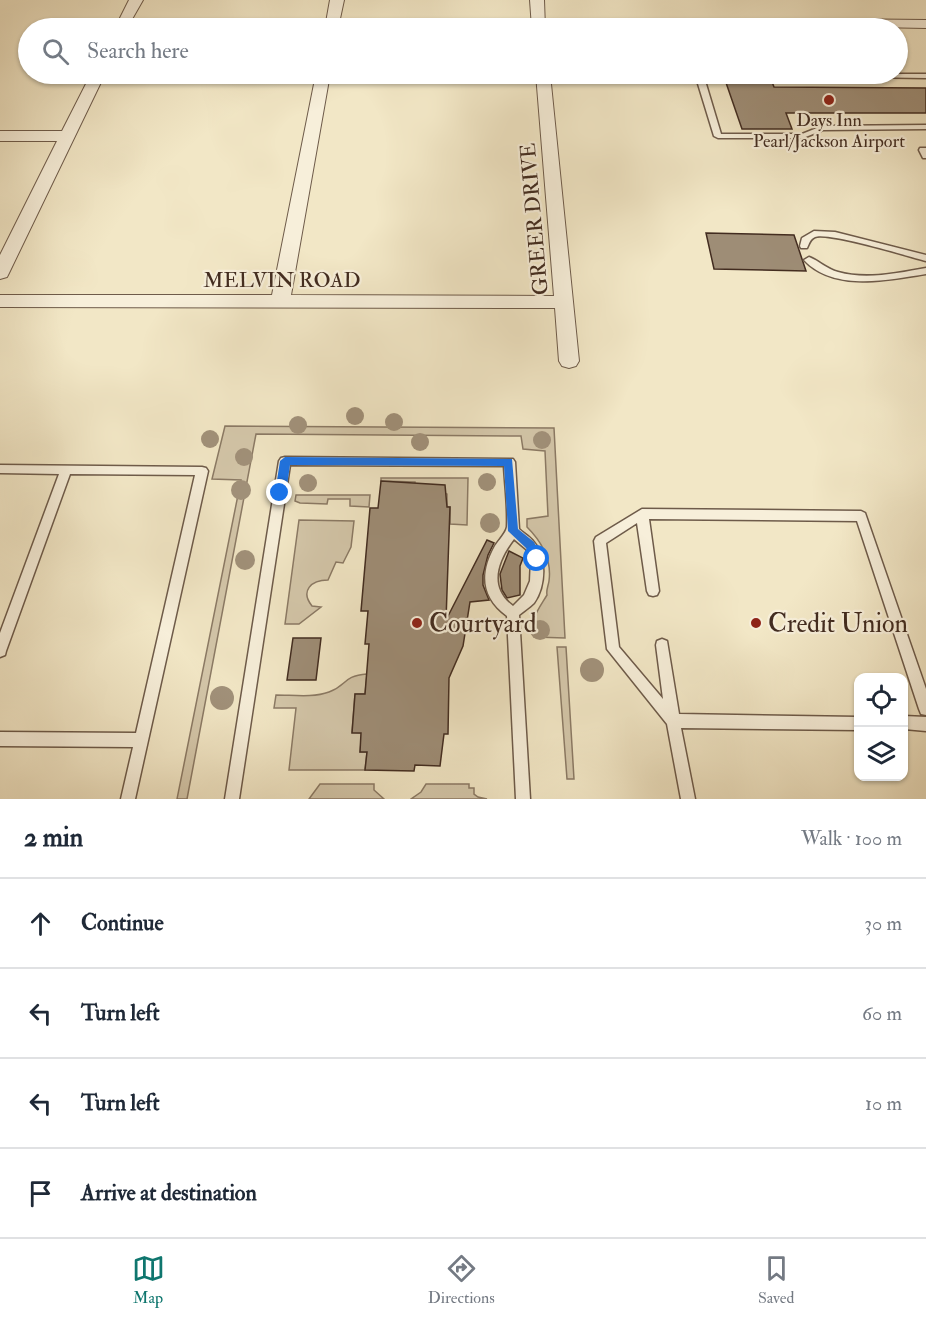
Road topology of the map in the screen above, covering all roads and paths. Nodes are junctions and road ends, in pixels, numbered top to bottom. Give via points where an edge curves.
1 (136, 0) edge
2 (337, 0) edge
3 (537, 0) edge
4 (126, 18) edge
5 (334, 18) edge
6 (538, 18) edge
7 (908, 24) edge
8 (926, 24) edge
9 (908, 76) edge
10 (926, 76) edge
11 (94, 84) edge
12 (321, 84) edge
13 (544, 84) edge
14 (702, 84) edge
15 (926, 127) edge
16 (0, 136) edge
17 (67, 136) junction
18 (926, 150) edge
19 (926, 156) edge
20 (804, 246) dead end
21 (926, 258) edge
22 (809, 260) dead end
23 (926, 271) edge
24 (0, 273) edge
25 (0, 301) edge
26 (564, 302) junction
27 (280, 303) junction
28 (569, 361) dead end
29 (0, 470) edge
30 (66, 470) junction
31 (642, 514) junction
32 (513, 531) junction
33 (653, 591) dead end
34 (513, 613) junction
35 (662, 645) dead end
36 (0, 651) edge
37 (926, 709) edge
38 (673, 721) junction
39 (854, 723) edge
40 (908, 723) edge
41 (926, 724) edge
42 (0, 739) edge
43 (141, 740) junction
44 (128, 799) edge
45 (232, 799) edge
46 (524, 799) edge
47 (688, 799) edge

1 - 4 street
2 - 5 street
3 - 6 street
7 - 8 street
9 - 10 lane
11 - 17 street
12 - 27 street
13 - 26 street, GREER DRIVE
14 - 15 lane via 718,136 803,136 822,128
16 - 17 street
17 - 24 street
18 - 19 lane
20 - 21 lane via 805,240 814,234 835,235
22 - 23 lane via 831,274 857,278
25 - 27 street, MELVIN ROAD
26 - 27 street, MELVIN ROAD
26 - 28 street, GREER DRIVE
29 - 30 lane
30 - 36 lane
30 - 43 lane via 202,471
31 - 33 lane
31 - 37 lane via 861,516
31 - 38 lane via 600,541 613,649
32 - 34 lane via 495,557 492,574 492,592 501,606
32 - 34 lane via 530,545 537,559 536,581 529,599
32 - 45 lane via 509,462 285,461
34 - 46 lane
35 - 38 lane
38 - 39 lane
38 - 47 lane
40 - 41 lane
42 - 43 lane
43 - 44 lane

